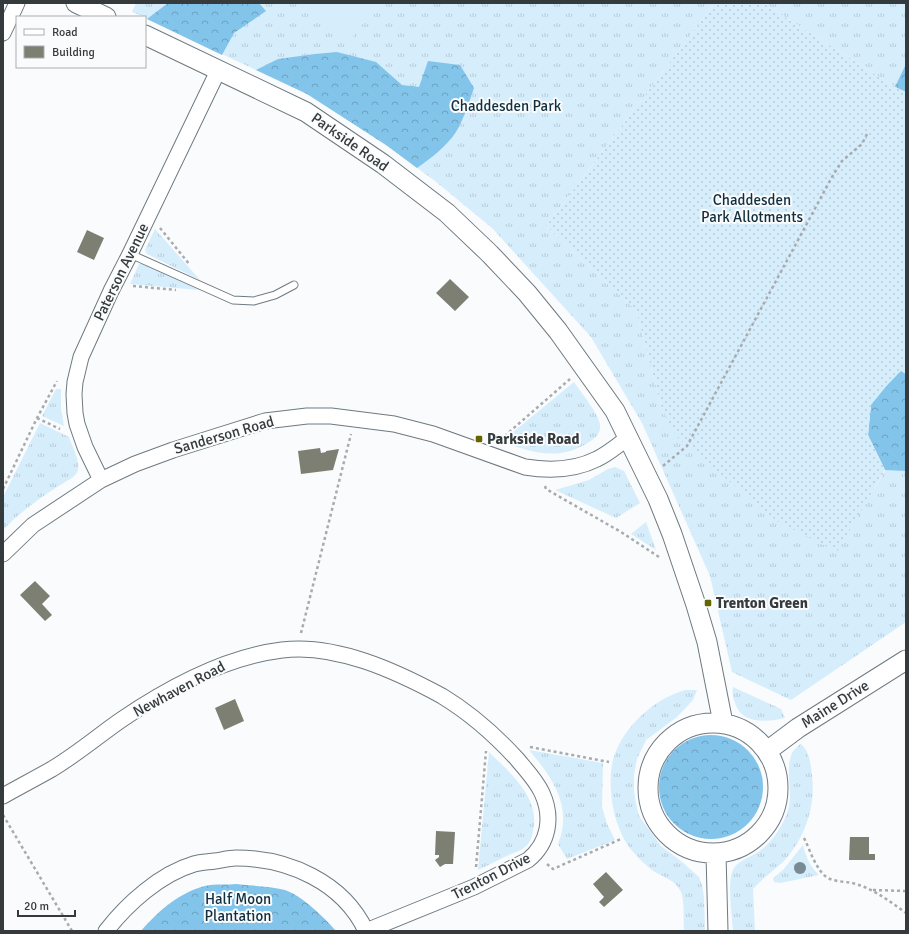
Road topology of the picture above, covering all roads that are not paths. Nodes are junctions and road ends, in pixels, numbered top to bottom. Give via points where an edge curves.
1 (17, 3) edge
2 (76, 3) edge
3 (104, 16) edge
4 (3, 33) edge
5 (146, 35) edge
6 (218, 70) junction
7 (130, 254) junction
8 (294, 285) dead end
9 (628, 438) junction
10 (101, 480) junction
11 (3, 554) edge
12 (905, 663) edge
13 (461, 708) joint
14 (723, 723) junction
15 (766, 751) junction
16 (3, 796) edge
17 (716, 854) junction
18 (106, 931) edge
19 (366, 931) edge
20 (718, 931) edge

1 - 4 street
2 - 3 street
5 - 6 street, Parkside Road
6 - 7 street, Paterson Avenue
6 - 9 street, Parkside Road via 306,112 383,164 447,213 527,293 558,331 615,412
7 - 8 lane via 233,300 254,301 275,295
7 - 10 street, Paterson Avenue via 81,357 75,382 77,424
9 - 10 street, Sanderson Road via 598,459 578,466 539,469 525,467 433,434 394,424 355,418 307,416 265,421 173,450
9 - 14 street, Parkside Road via 672,534 696,605 707,642
10 - 11 street, Sanderson Road via 33,525
12 - 15 street, Maine Drive via 798,728
13 - 16 street, Newhaven Road via 410,680 367,662 329,651 297,649 271,652 226,663 194,678 122,719 53,768
13 - 19 street, Trenton Drive via 503,745 539,787 548,813 548,828 542,843 528,860 474,887
14 - 15 street via 744,731 756,739
14 - 17 street via 702,723 673,736 653,761 648,778 650,807 664,832 675,842 695,852
15 - 17 street via 777,773 778,798 774,813 756,838 730,852
17 - 20 street
18 - 19 street via 128,906 174,872 194,864 234,858 275,862 310,874 345,900 359,917

